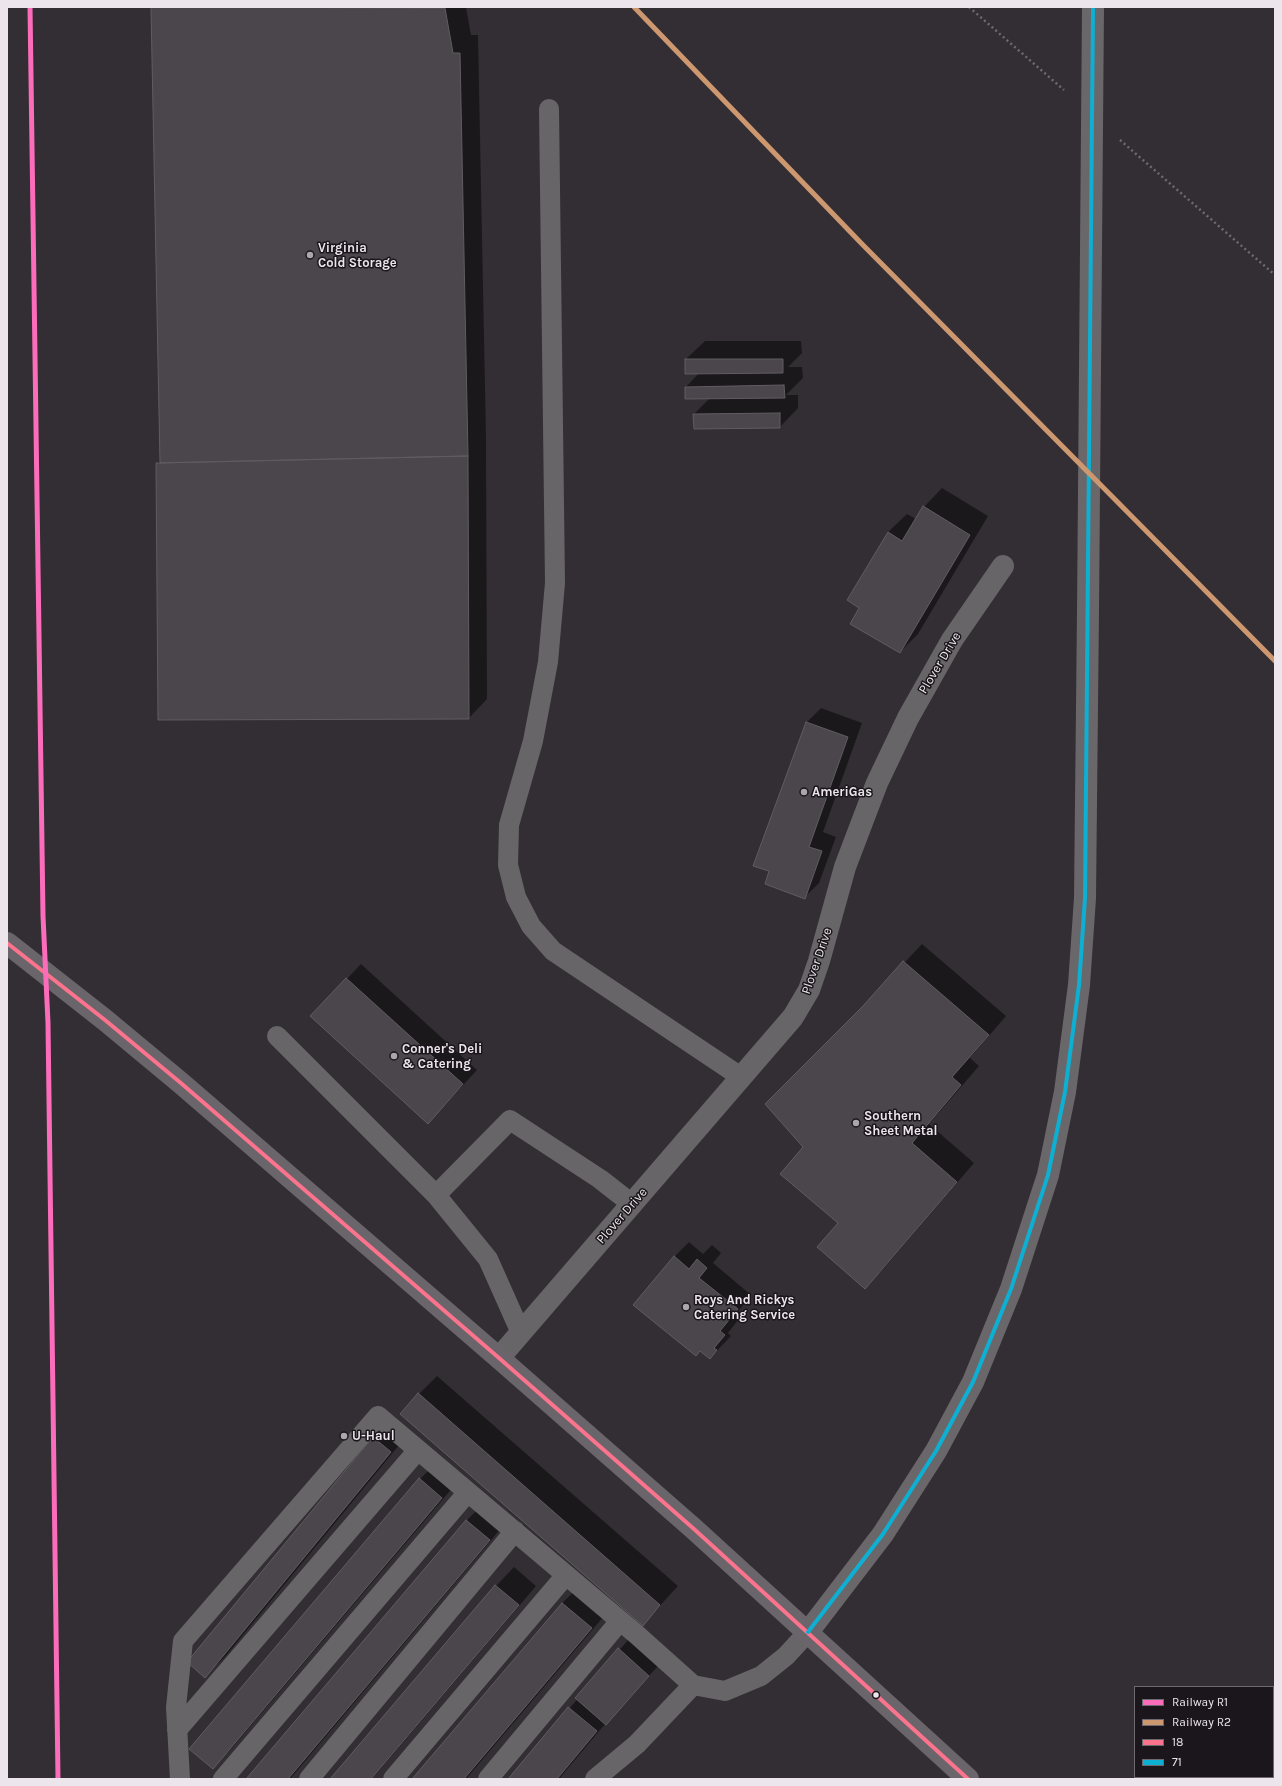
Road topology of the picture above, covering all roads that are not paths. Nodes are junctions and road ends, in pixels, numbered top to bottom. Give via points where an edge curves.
1 (1093, 7) edge
2 (549, 109) dead end
3 (1003, 566) dead end
4 (7, 943) edge
5 (277, 1036) dead end
6 (741, 1077) junction
7 (436, 1195) junction
8 (632, 1204) junction
9 (521, 1333) junction
10 (499, 1358) junction
11 (418, 1450) junction
12 (468, 1492) junction
13 (515, 1531) junction
14 (566, 1575) junction
15 (620, 1621) junction
16 (808, 1632) junction
17 (693, 1685) junction
18 (177, 1730) junction
19 (180, 1779) edge
20 (223, 1779) edge
21 (309, 1779) edge
22 (393, 1779) edge
23 (488, 1779) edge
24 (595, 1779) edge
25 (968, 1779) edge

1 - 16 street, bridge via 1084,898 1079,985 1065,1092 1048,1175 1011,1290 969,1389 936,1451 883,1534
2 - 6 lane via 555,583 548,662 533,741 509,825 508,865 516,897 528,921 553,951
3 - 6 street, Plover Drive via 952,640 908,718 877,783 845,867 809,990 793,1017
4 - 10 main road via 182,1084
5 - 7 lane
6 - 8 street, Plover Drive
7 - 8 lane via 510,1120 600,1179
7 - 9 lane via 488,1259
8 - 9 street, Plover Drive
9 - 10 street, Plover Drive
10 - 16 main road
11 - 12 lane
11 - 18 lane
11 - 18 lane via 378,1416 182,1641 176,1707
12 - 13 lane
12 - 20 lane
13 - 14 lane
13 - 21 lane
14 - 15 lane
14 - 22 lane
15 - 17 lane
15 - 23 lane
16 - 17 lane via 786,1656 761,1676 725,1691
16 - 25 main road
17 - 24 lane via 637,1744
18 - 19 lane

